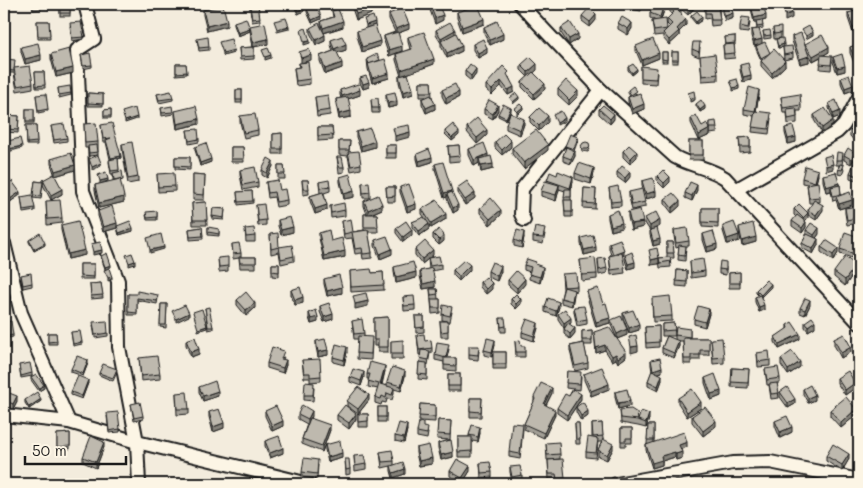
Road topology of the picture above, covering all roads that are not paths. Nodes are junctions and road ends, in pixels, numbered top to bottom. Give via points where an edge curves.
1 (85, 4) edge
2 (520, 4) edge
3 (601, 90) junction
4 (859, 97) edge
5 (737, 189) junction
6 (524, 220) dead end
7 (4, 243) edge
8 (859, 323) edge
9 (4, 415) edge
10 (69, 422) junction
11 (137, 442) junction
12 (859, 480) edge
13 (139, 484) edge
14 (309, 484) edge
15 (616, 484) edge

1 - 11 street via 94,39 78,50 83,191 118,281 119,347
2 - 3 street
3 - 5 street via 675,157 718,173
3 - 6 street via 522,189 521,214
4 - 5 street via 837,132
5 - 8 street
7 - 10 street via 22,313
9 - 10 street
10 - 11 street
11 - 13 street
11 - 14 street
12 - 15 street via 770,462 749,462

